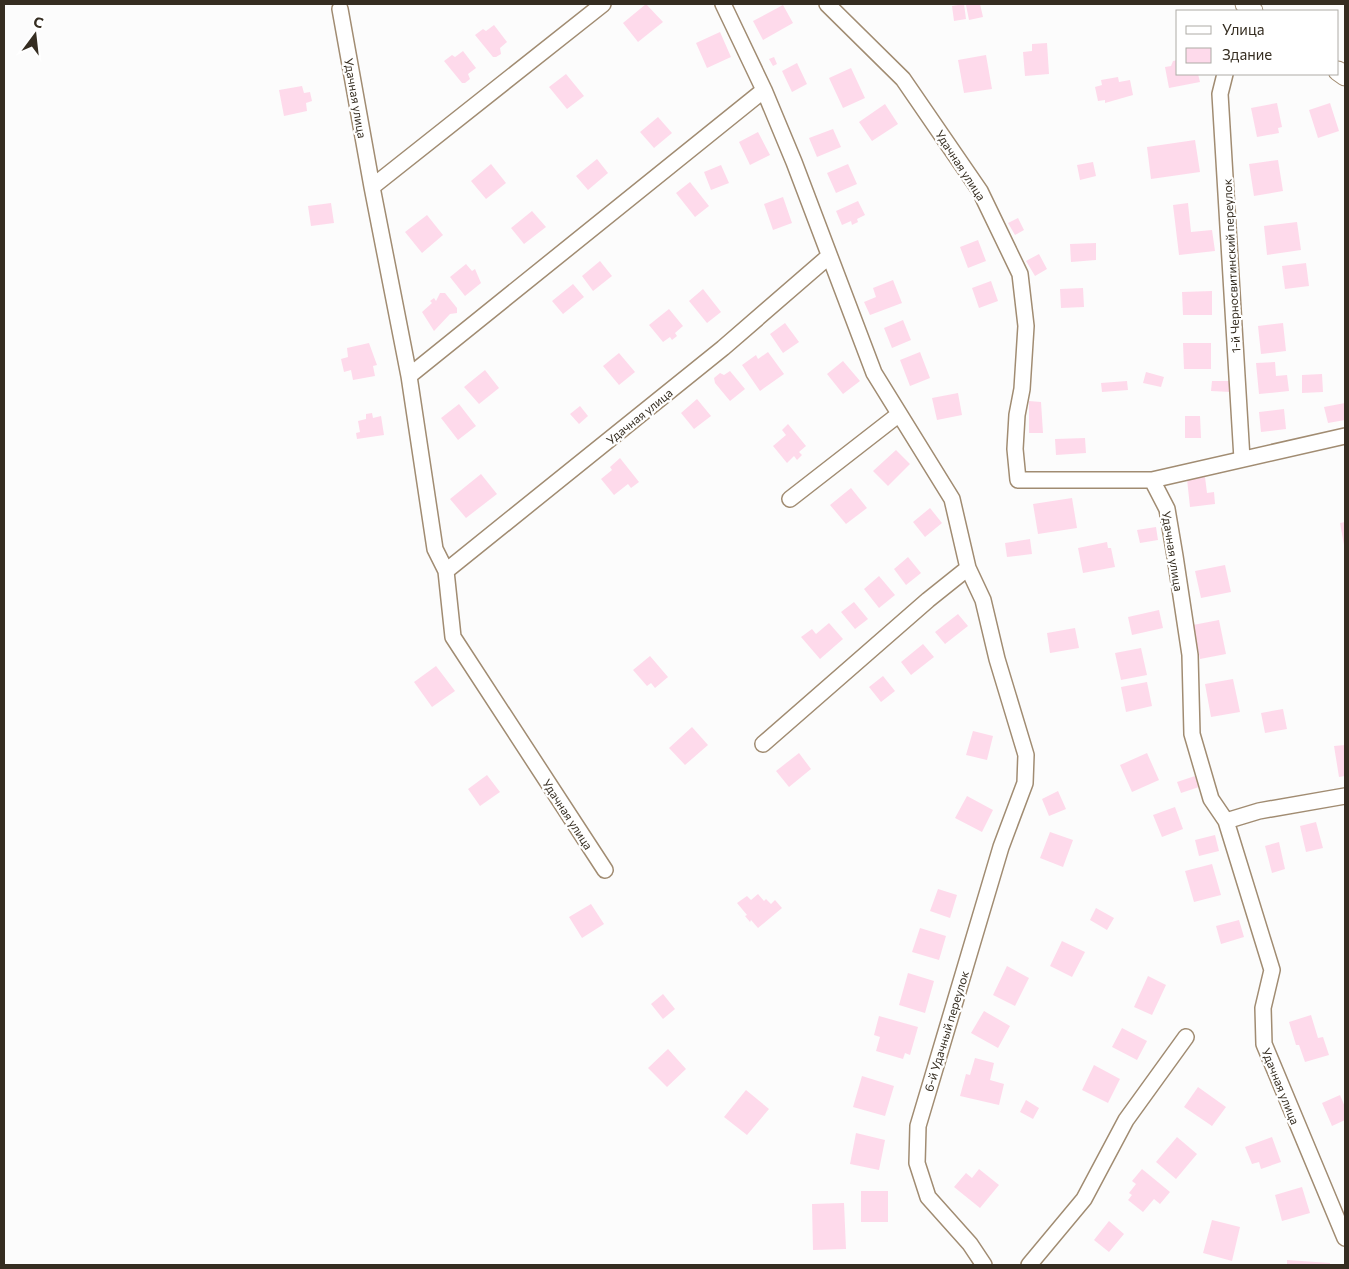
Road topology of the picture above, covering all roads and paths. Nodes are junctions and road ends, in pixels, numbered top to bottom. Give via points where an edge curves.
1 (603, 4) edge
2 (723, 4) edge
3 (827, 4) edge
4 (340, 9) dead end
5 (1225, 75) edge
6 (764, 90) junction
7 (372, 188) junction
8 (828, 257) junction
9 (409, 376) junction
10 (898, 415) junction
11 (1345, 436) edge
12 (1242, 459) junction
13 (1152, 480) junction
14 (790, 499) dead end
15 (968, 568) junction
16 (446, 571) junction
17 (763, 744) dead end
18 (1345, 796) edge
19 (1226, 820) junction
20 (605, 870) dead end
21 (1186, 1037) dead end
22 (1345, 1238) edge
23 (984, 1265) edge
24 (1029, 1265) edge

1 - 7 street
2 - 6 street
3 - 13 street, Удачная улица via 904,79 980,191 1020,274 1026,326 1015,450 1018,480
4 - 7 street, Удачная улица
5 - 12 street, 1-й Черносвитинский переулок via 1220,94
6 - 8 street
6 - 9 street
7 - 9 street, Удачная улица
8 - 10 street via 874,373
8 - 16 street, Удачная улица via 723,348
9 - 16 street, Удачная улица via 435,549
10 - 14 street
10 - 15 street via 952,499
11 - 12 street
12 - 13 street
13 - 19 street, Удачная улица via 1167,509 1175,556 1190,655 1192,734 1211,799
15 - 17 street
15 - 23 street, 6-й Удачный переулок via 983,600 1026,755 1025,783 1001,847 918,1126 917,1163 928,1197 970,1244
16 - 20 street, Удачная улица via 453,637
18 - 19 street
19 - 22 street, Удачная улица via 1272,970 1263,1008 1264,1044
21 - 24 street via 1126,1120 1084,1199

